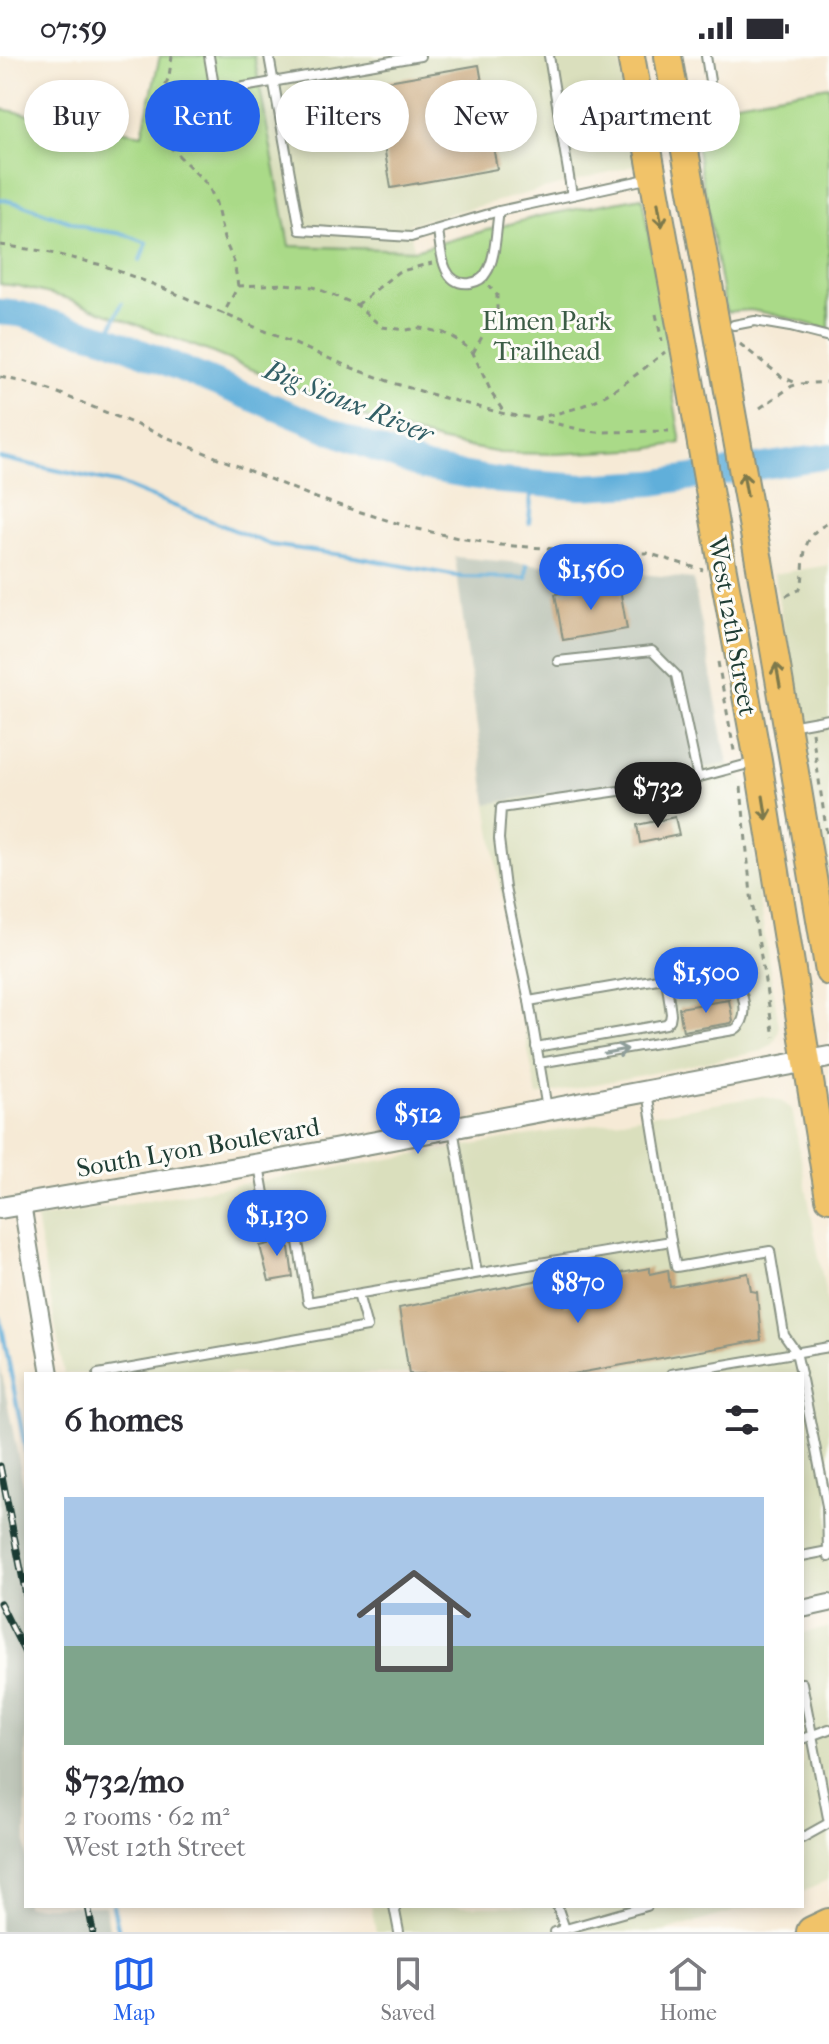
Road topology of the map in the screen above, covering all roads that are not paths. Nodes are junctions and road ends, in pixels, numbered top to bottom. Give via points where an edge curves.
1 (209, 56) edge
2 (269, 56) edge
3 (420, 56) edge
4 (549, 56) edge
5 (631, 56) edge
6 (668, 56) edge
7 (706, 56) edge
8 (388, 59) edge
9 (710, 80) edge
10 (274, 82) junction
11 (653, 178) junction
12 (572, 195) junction
13 (499, 211) junction
14 (438, 230) junction
15 (734, 325) dead end
16 (829, 337) edge
17 (558, 661) dead end
18 (829, 719) edge
19 (787, 727) junction
20 (748, 765) junction
21 (698, 778) junction
22 (824, 908) edge
23 (829, 972) edge
24 (666, 978) junction
25 (529, 1001) junction
26 (536, 1047) junction
27 (818, 1059) edge
28 (539, 1063) junction
29 (647, 1091) junction
30 (547, 1110) junction
31 (453, 1127) junction
32 (259, 1164) junction
33 (829, 1198) edge
34 (22, 1204) junction
35 (0, 1208) edge
36 (671, 1241) junction
37 (477, 1273) junction
38 (358, 1294) junction
39 (829, 1347) edge
40 (796, 1352) junction
41 (50, 1372) edge
42 (109, 1372) edge
43 (682, 1372) edge
44 (801, 1372) edge
45 (804, 1390) edge
46 (828, 1551) edge
47 (804, 1556) edge
48 (829, 1557) edge
49 (829, 1603) edge
50 (804, 1609) edge
51 (804, 1700) edge
52 (829, 1729) edge
53 (812, 1736) junction
54 (804, 1738) edge
55 (829, 1823) edge
56 (804, 1837) edge
57 (394, 1908) edge
58 (558, 1908) edge
59 (640, 1908) edge
60 (829, 1924) edge
61 (565, 1929) junction
62 (399, 1932) edge
63 (555, 1932) edge
64 (812, 1932) edge

1 - 10 lane via 215,92
2 - 10 lane
3 - 8 lane
4 - 12 lane
5 - 11 main road, West 12th Street
19 -> 6 main road, West 12th Street, bridge via 730,353
7 - 9 lane
8 - 10 lane
10 - 14 lane via 300,230 411,237
11 - 12 lane
11 -> 20 main road, West 12th Street, bridge via 688,369 712,566
12 - 13 lane
13 - 14 lane
13 - 14 lane via 487,273 473,283 458,282 447,273
15 - 16 lane via 755,321
17 - 21 lane via 652,651 676,675
18 - 19 lane
19 - 22 main road, West 12th Street
20 - 21 lane
20 -> 27 main road, West 12th Street
21 - 25 lane via 501,808 505,888
22 - 23 main road, West 12th Street
24 - 25 lane
24 - 26 lane via 671,1014 666,1024
28 -> 24 lane via 740,1027 744,1007 731,972 722,968
25 - 26 lane
26 - 28 lane
27 - 29 street, South Lyon Boulevard
27 - 33 main road, West 12th Street
28 - 30 lane
29 - 30 street, South Lyon Boulevard
29 - 36 lane
30 - 31 street, South Lyon Boulevard
31 - 32 street, South Lyon Boulevard
31 - 37 lane
32 - 34 street, South Lyon Boulevard
32 - 38 lane via 268,1217 293,1212 308,1302
34 - 35 street, South Lyon Boulevard
34 - 41 street
36 - 37 lane
36 - 40 lane via 676,1267 770,1251 784,1335
37 - 38 lane
38 - 42 lane via 367,1327
39 - 40 lane
40 - 43 lane
40 - 44 lane
45 - 46 lane via 827,1506
46 - 47 lane
46 - 48 lane
49 - 50 street
51 - 53 lane
52 - 53 lane
53 - 54 lane
53 - 55 lane
55 - 56 lane
57 - 62 lane
58 - 61 lane
59 - 61 lane
60 - 64 highway
61 - 63 lane

